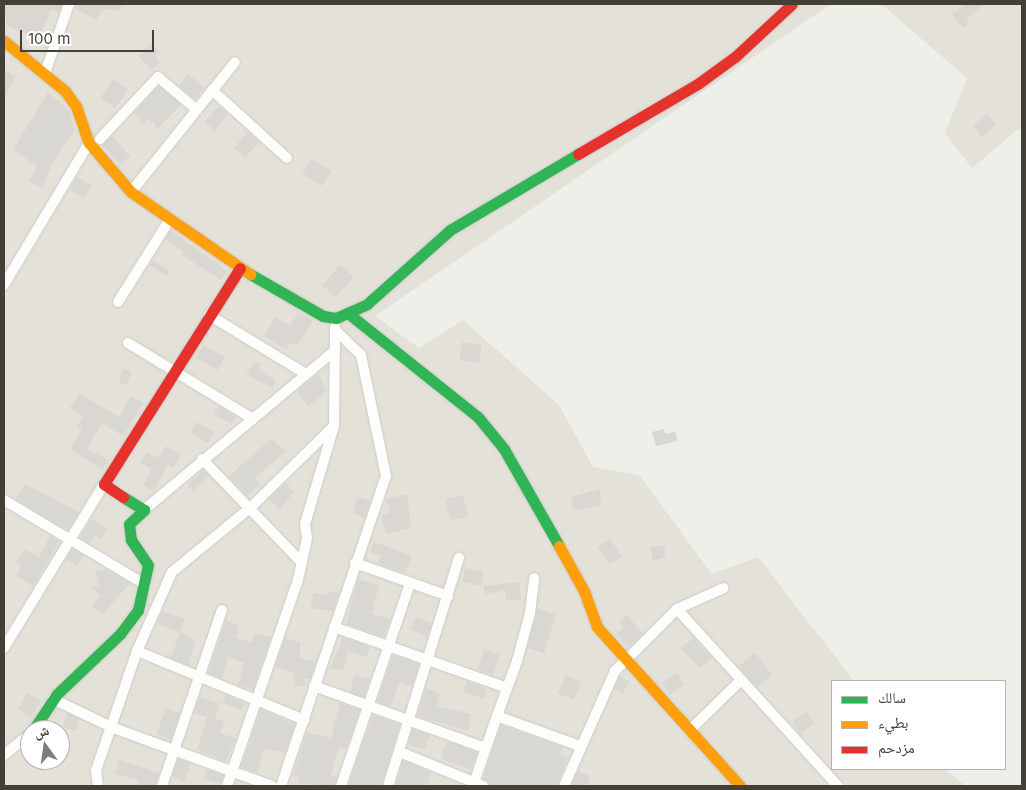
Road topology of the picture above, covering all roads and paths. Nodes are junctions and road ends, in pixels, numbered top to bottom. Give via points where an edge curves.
1 (69, 4) edge
2 (792, 4) edge
3 (4, 42) edge
4 (235, 62) dead end
5 (45, 73) junction
6 (212, 90) junction
7 (196, 109) junction
8 (100, 139) dead end
9 (89, 143) junction
10 (287, 158) dead end
11 (131, 192) junction
12 (170, 219) junction
13 (240, 268) junction
14 (4, 285) edge
15 (118, 302) dead end
16 (349, 314) junction
17 (209, 315) junction
18 (336, 318) junction
19 (335, 330) junction
20 (128, 343) dead end
21 (334, 351) junction
22 (174, 370) junction
23 (306, 374) junction
24 (253, 419) junction
25 (334, 426) junction
26 (202, 459) junction
27 (104, 484) junction
28 (4, 500) edge
29 (250, 508) junction
30 (144, 510) junction
31 (69, 539) junction
32 (459, 558) dead end
33 (355, 562) junction
34 (302, 563) junction
35 (534, 578) dead end
36 (410, 583) junction
37 (146, 585) junction
38 (724, 588) dead end
39 (448, 596) junction
40 (677, 609) junction
41 (222, 610) dead end
42 (334, 627) junction
43 (388, 647) junction
44 (4, 648) edge
45 (137, 651) junction
46 (628, 660) junction
47 (428, 661) junction
48 (198, 677) junction
49 (741, 680) junction
50 (314, 686) junction
51 (507, 688) junction
52 (53, 699) junction
53 (255, 702) junction
54 (368, 706) junction
55 (497, 716) junction
56 (39, 720) edge
57 (304, 720) junction
58 (408, 721) junction
59 (111, 727) junction
60 (690, 730) junction
61 (20, 742) edge
62 (580, 746) junction
63 (485, 748) junction
64 (174, 750) junction
65 (400, 752) junction
66 (4, 756) edge
67 (232, 772) junction
68 (476, 785) edge
69 (98, 786) edge
70 (162, 786) edge
71 (227, 786) edge
72 (272, 786) edge
73 (281, 786) edge
74 (341, 786) edge
75 (388, 786) edge
76 (564, 786) edge
77 (740, 786) edge
78 (838, 786) edge

1 - 5 street
2 - 16 street via 736,56 699,83 450,230 368,304
3 - 5 street
4 - 6 street
5 - 9 street via 76,106
6 - 7 street
6 - 10 street
7 - 8 street via 158,77
7 - 11 street
9 - 11 street
9 - 14 street
11 - 12 street
12 - 13 street
12 - 15 street
13 - 17 street
13 - 18 street via 323,316
16 - 18 street
16 - 46 street via 478,417 504,448 584,591 591,617
17 - 22 street
17 - 23 street
18 - 19 street
19 - 21 street
19 - 33 street via 361,355 385,461 380,495
20 - 22 street
21 - 23 street
21 - 25 street
22 - 24 street
22 - 27 street
23 - 24 street
24 - 26 street
25 - 29 street
25 - 34 street via 306,524
26 - 29 street
26 - 30 street
27 - 30 street
27 - 31 street
28 - 31 street
29 - 34 street
29 - 45 street via 172,572
30 - 37 street via 129,524 129,532 148,565
31 - 37 street
31 - 44 street
32 - 39 street
33 - 36 street
33 - 42 street
34 - 53 street
35 - 51 street via 530,613
36 - 39 street
36 - 43 street
37 - 52 street via 138,610 128,624
38 - 40 street
39 - 47 street
40 - 46 street
40 - 49 street
41 - 48 street
42 - 43 street
42 - 50 street
43 - 47 street
43 - 54 street
45 - 48 street
45 - 59 street
46 - 60 street
46 - 62 street via 610,678
47 - 51 street
47 - 58 street
48 - 53 street
48 - 64 street
49 - 60 street
49 - 78 street
50 - 54 street
50 - 57 street
51 - 55 street
52 - 56 street
52 - 59 street
53 - 57 street
53 - 67 street
54 - 58 street
54 - 74 street
55 - 62 street
55 - 63 street
57 - 73 street
58 - 63 street
58 - 65 street
59 - 64 street
59 - 69 street via 96,770
60 - 77 street
61 - 66 street
62 - 76 street
63 - 68 street
64 - 67 street
64 - 70 street
65 - 68 street
65 - 75 street
67 - 71 street
67 - 72 street

